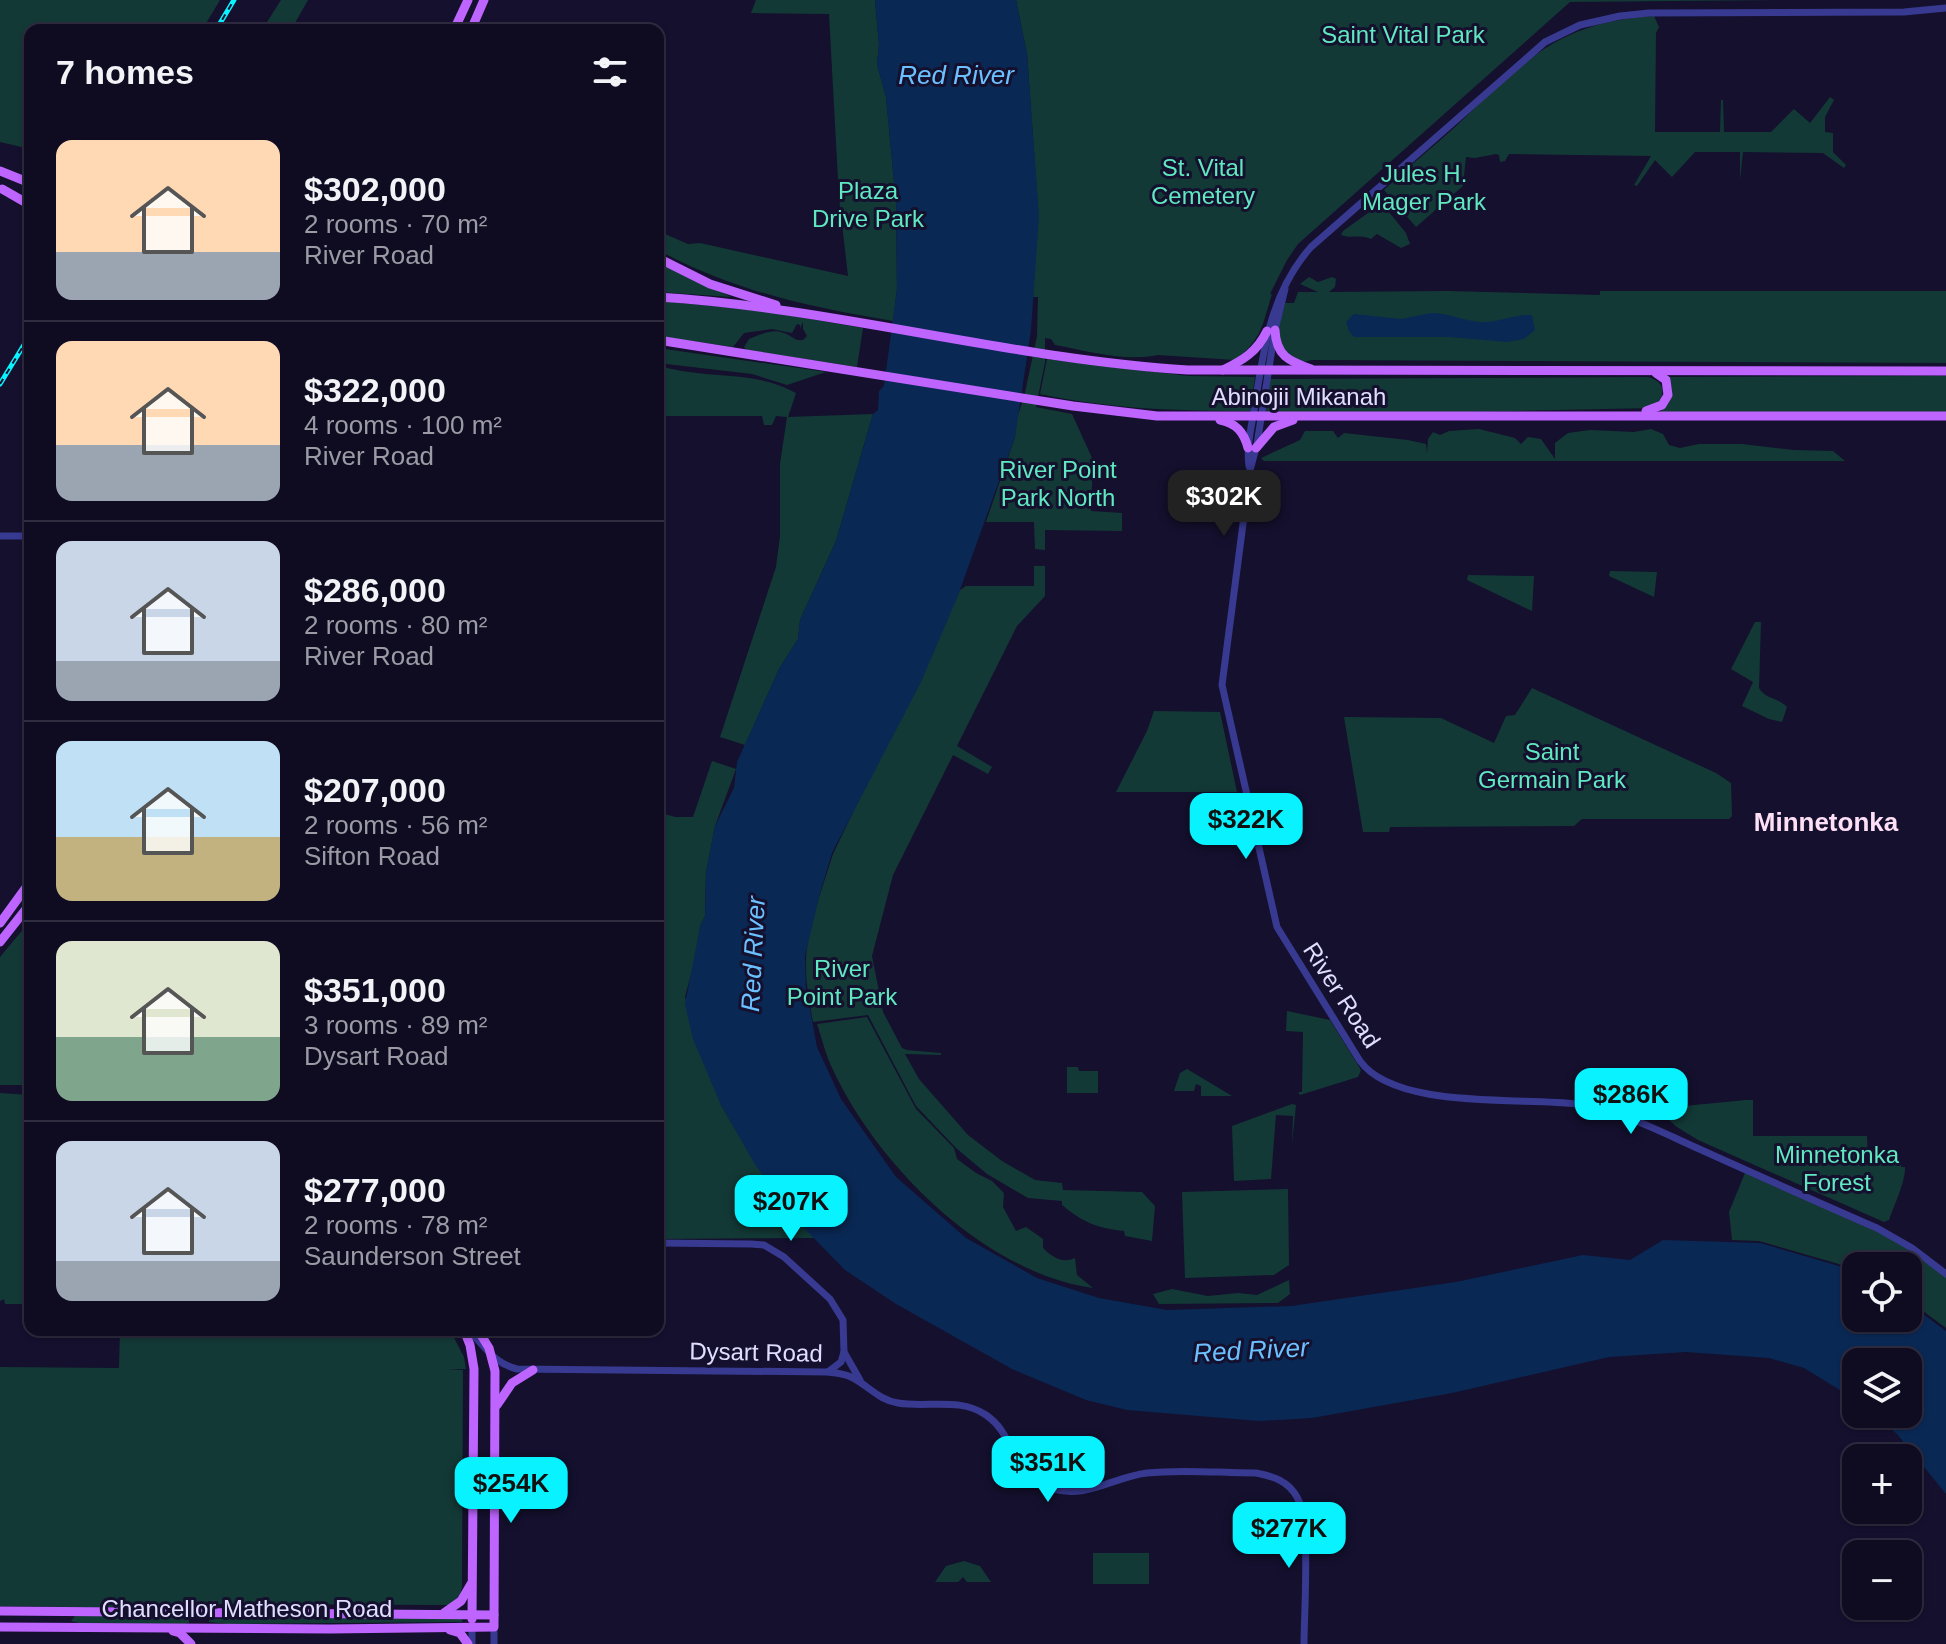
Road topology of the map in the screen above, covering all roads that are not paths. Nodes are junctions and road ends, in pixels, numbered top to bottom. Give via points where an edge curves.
1 (468, 0) edge
2 (484, 0) edge
3 (1946, 8) edge
4 (457, 24) edge
5 (474, 24) edge
6 (0, 171) edge
7 (24, 181) edge
8 (1, 188) edge
9 (24, 199) edge
10 (664, 261) edge
11 (664, 298) edge
12 (830, 318) junction
13 (1271, 331) junction
14 (664, 340) edge
15 (1651, 371) junction
16 (1946, 371) edge
17 (1220, 372) junction
18 (1264, 372) junction
19 (1318, 372) junction
20 (1257, 416) junction
21 (1309, 416) junction
22 (1567, 416) junction
23 (1946, 416) edge
24 (1201, 417) junction
25 (1252, 448) junction
26 (0, 536) edge
27 (24, 536) edge
28 (24, 890) edge
29 (24, 912) edge
30 (0, 923) edge
31 (0, 942) edge
32 (664, 1243) edge
33 (1946, 1274) edge
34 (467, 1336) edge
35 (472, 1336) edge
36 (481, 1336) edge
37 (844, 1352) junction
38 (492, 1357) junction
39 (533, 1370) junction
40 (827, 1372) junction
41 (863, 1385) junction
42 (496, 1408) junction
43 (473, 1581) junction
44 (0, 1611) edge
45 (443, 1614) junction
46 (472, 1614) junction
47 (494, 1615) junction
48 (0, 1627) edge
49 (162, 1627) junction
50 (443, 1627) junction
51 (472, 1627) junction
52 (494, 1627) junction
53 (191, 1644) edge
54 (470, 1644) edge
55 (494, 1644) edge
56 (1304, 1644) edge

1 - 4 main road
2 - 5 main road
3 - 13 street, River Road via 1649,13 1580,25 1521,61 1311,247 1285,289
6 - 7 main road
8 - 9 main road
10 - 12 main road via 728,290
11 - 12 main road, Abinojii Mikanah
12 - 17 main road, Abinojii Mikanah via 1080,359
13 - 17 main road via 1250,355
13 - 18 street, River Road
13 - 19 main road via 1283,356
14 - 24 main road, Abinojii Mikanah via 1073,406
15 - 16 main road, Abinojii Mikanah
15 - 19 main road, Abinojii Mikanah
15 - 22 main road via 1668,385 1666,399 1657,409
17 - 18 main road, Abinojii Mikanah
18 - 19 main road, Abinojii Mikanah
18 - 20 street, River Road
20 - 21 main road, Abinojii Mikanah
20 - 24 main road, Abinojii Mikanah
20 - 25 street, River Road
21 - 22 main road, Abinojii Mikanah
21 - 25 main road via 1274,427
22 - 23 main road, Abinojii Mikanah
24 - 25 main road via 1232,423
25 - 33 street, River Road via 1222,685 1277,927 1364,1066 1389,1084 1423,1092 1607,1111 1877,1228
26 - 27 street
28 - 30 main road
29 - 31 main road
32 - 37 street via 751,1244 773,1250 841,1312
34 - 43 main road via 474,1363
35 - 38 street, Dysart Road
36 - 38 main road
37 - 40 street
37 - 41 street
38 - 39 street, Dysart Road via 509,1367
38 - 42 main road
39 - 40 street, Dysart Road
39 - 42 main road via 512,1383
40 - 41 street, Dysart Road via 846,1374
41 - 56 street, Dysart Road via 894,1403 974,1407 999,1426 1031,1479 1054,1489 1088,1491 1162,1472 1270,1475 1291,1489 1305,1525
42 - 47 main road
43 - 45 main road via 461,1601
43 - 46 main road
44 - 45 main road, Chancellor Matheson Road
45 - 46 main road, Chancellor Matheson Road
46 - 47 main road, Chancellor Matheson Road
46 - 51 main road
47 - 52 main road
48 - 49 main road, Chancellor Matheson Road
49 - 50 main road, Chancellor Matheson Road
49 - 53 main road
50 - 51 main road, Chancellor Matheson Road
50 - 54 main road
51 - 52 main road, Chancellor Matheson Road
51 - 54 street
52 - 55 street

